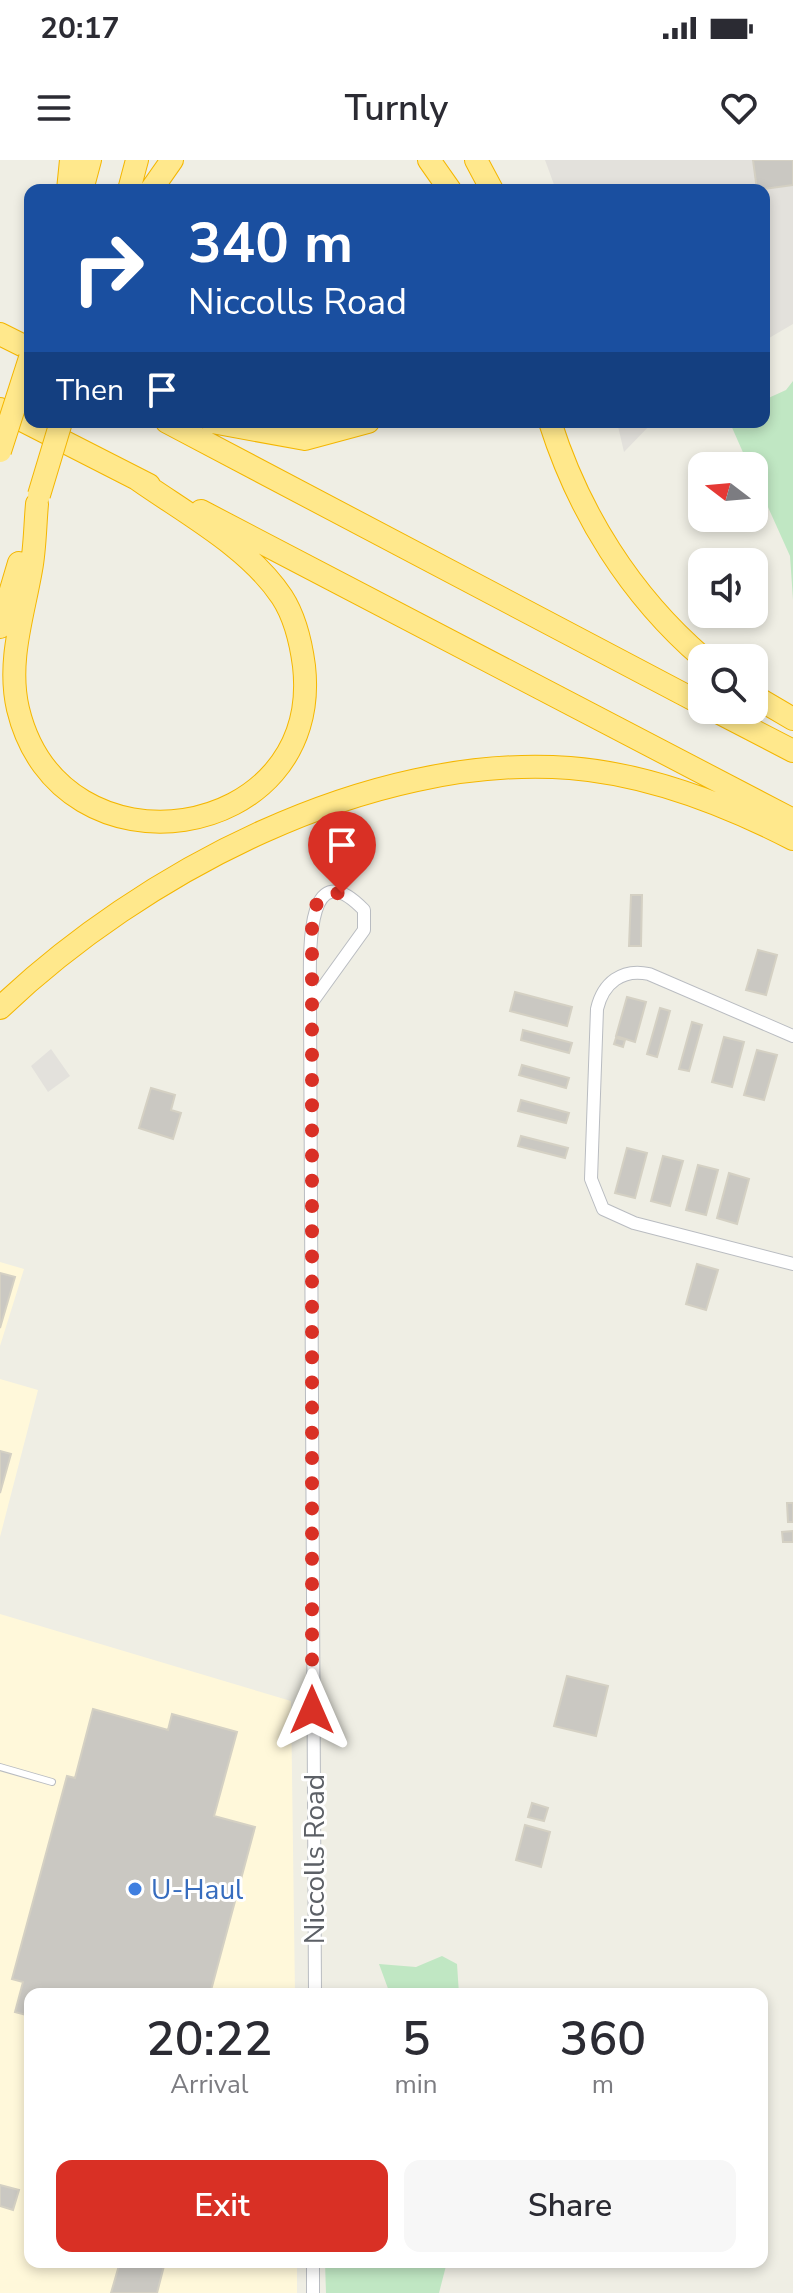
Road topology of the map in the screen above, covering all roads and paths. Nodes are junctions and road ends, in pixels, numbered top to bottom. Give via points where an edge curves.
1 (71, 160) edge
2 (90, 160) edge
3 (137, 160) edge
4 (172, 160) edge
5 (429, 160) edge
6 (476, 160) edge
7 (69, 184) edge
8 (84, 184) edge
9 (131, 184) edge
10 (155, 184) edge
11 (446, 184) edge
12 (489, 184) edge
13 (0, 334) edge
14 (24, 346) edge
15 (24, 377) edge
16 (0, 411) edge
17 (24, 422) edge
18 (35, 428) edge
19 (59, 428) edge
20 (178, 428) edge
21 (245, 428) edge
22 (346, 428) edge
23 (552, 428) edge
24 (0, 451) edge
25 (137, 479) junction
26 (38, 499) junction
27 (0, 627) edge
28 (689, 644) edge
29 (688, 697) edge
30 (768, 704) edge
31 (793, 719) edge
32 (741, 724) edge
33 (793, 751) edge
34 (793, 820) edge
35 (793, 839) edge
36 (310, 1005) junction
37 (0, 1008) edge
38 (793, 1036) edge
39 (793, 1264) edge
40 (0, 1767) edge
41 (52, 1782) dead end
42 (315, 1988) edge
43 (313, 2268) edge
44 (313, 2293) edge

1 - 7 highway
2 - 8 highway
3 - 9 highway
4 - 10 highway
5 - 11 highway
6 - 12 highway
13 - 14 highway
15 - 24 highway, bridge
16 - 17 highway
18 - 25 highway
19 - 26 highway, bridge
20 - 29 highway
21 - 22 highway via 305,439
23 - 28 highway via 612,555
25 - 26 highway via 250,561 283,598 302,651 305,705 280,761 241,801 190,820 145,823 87,803 55,778 33,746 18,708 15,654 32,568
25 - 34 highway
26 - 27 highway
30 - 31 highway
32 - 33 highway
35 - 37 highway via 705,800 615,775 533,767 458,772 363,794 220,853 84,935
36 - 36 street, Niccolls Road via 364,930 364,910 342,893 319,899 312,913
36 - 42 street, Niccolls Road
38 - 39 street via 649,974 615,979 597,1009 591,1179 603,1209 634,1223
40 - 41 lane
43 - 44 street

